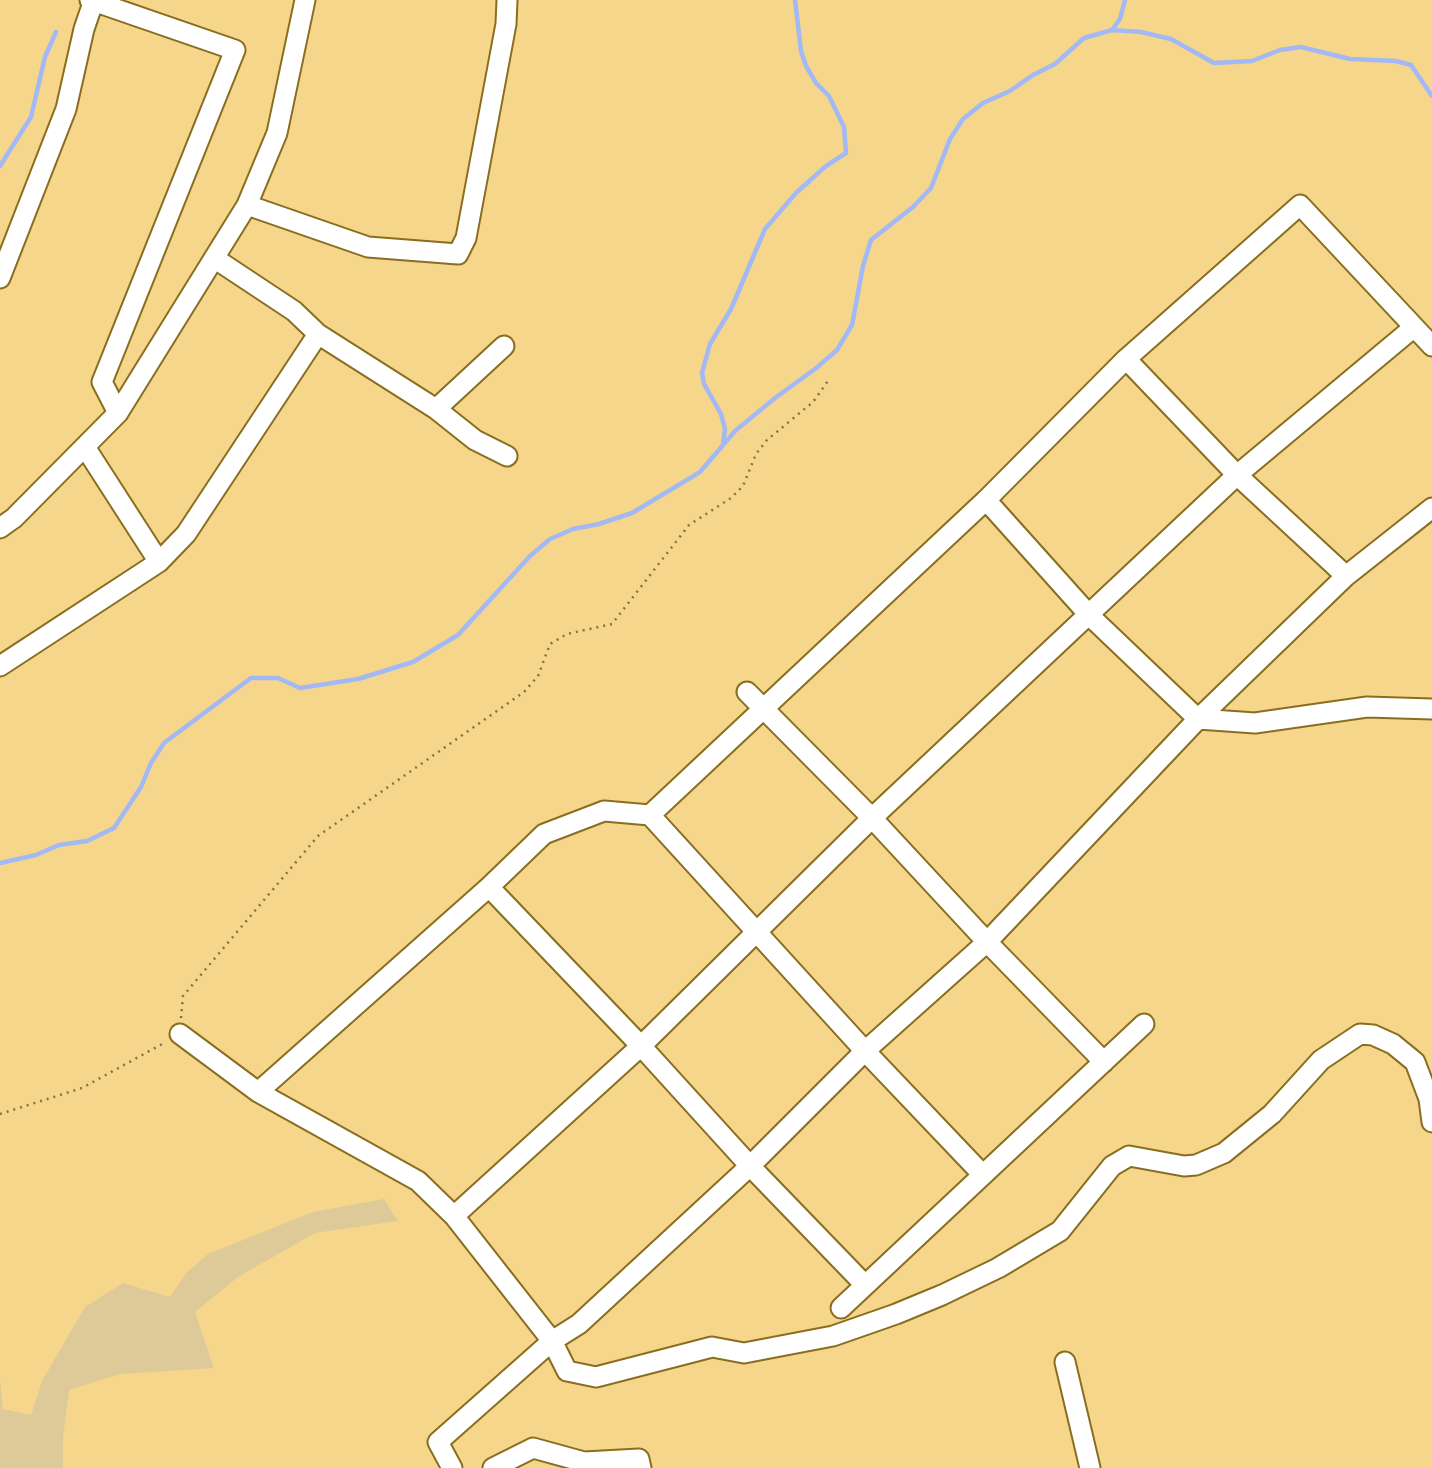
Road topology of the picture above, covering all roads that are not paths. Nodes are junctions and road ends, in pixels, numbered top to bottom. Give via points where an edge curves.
1 (93, 0) edge
2 (305, 0) edge
3 (507, 0) edge
4 (247, 205) junction
5 (214, 258) junction
6 (0, 278) edge
7 (1413, 328) junction
8 (318, 334) junction
9 (504, 346) dead end
10 (1432, 346) edge
11 (1126, 359) junction
12 (436, 409) junction
13 (118, 414) junction
14 (85, 447) junction
15 (507, 456) dead end
16 (1237, 475) junction
17 (986, 500) junction
18 (1432, 508) edge
19 (0, 528) edge
20 (159, 562) junction
21 (1346, 576) junction
22 (1090, 615) junction
23 (0, 666) edge
24 (747, 692) dead end
25 (764, 709) junction
26 (1432, 709) edge
27 (1198, 719) junction
28 (650, 815) junction
29 (872, 818) junction
30 (489, 887) junction
31 (757, 933) junction
32 (987, 942) junction
33 (1144, 1024) dead end
34 (180, 1034) road end
35 (641, 1046) junction
36 (865, 1051) junction
37 (1104, 1062) junction
38 (258, 1091) junction
39 (1432, 1122) edge
40 (750, 1166) junction
41 (983, 1175) junction
42 (454, 1216) junction
43 (865, 1285) junction
44 (841, 1308) dead end
45 (552, 1341) junction
46 (1065, 1362) dead end
47 (452, 1468) edge
48 (492, 1468) edge
49 (641, 1468) edge
50 (1090, 1468) edge

1 - 6 street via 66,109
1 - 13 street via 234,50 103,382
2 - 4 street via 277,133
3 - 4 street via 466,238 458,254 368,247
4 - 5 street
5 - 8 street via 294,311
5 - 13 street
7 - 10 street
7 - 11 street via 1300,205
7 - 16 street
8 - 12 street
8 - 20 street via 186,534
9 - 12 street
11 - 16 street
11 - 17 street
12 - 15 street via 475,440
13 - 14 street
14 - 19 street
14 - 20 street
16 - 21 street
16 - 22 street
17 - 22 street
17 - 25 street
18 - 21 street
20 - 23 street
21 - 27 street
22 - 27 street
22 - 29 street
24 - 25 street
25 - 28 street
25 - 29 street
26 - 27 street via 1367,707 1255,723
27 - 32 street
28 - 30 street via 604,811 544,834
28 - 31 street
29 - 31 street
29 - 32 street
30 - 35 street
30 - 38 street
31 - 35 street
31 - 36 street
32 - 36 street
32 - 37 street
33 - 37 street
34 - 38 street
35 - 40 street
35 - 42 street
36 - 40 street
36 - 41 street
37 - 41 street
38 - 42 street via 418,1181
39 - 45 street via 1415,1062 1393,1044 1360,1034 1321,1060 1272,1114 1224,1153 1184,1166 1129,1156 1112,1166 1060,1231 998,1268 896,1314 789,1346 744,1353 712,1347 596,1377 568,1371
40 - 43 street
40 - 45 street via 579,1324
41 - 43 street
42 - 45 street
43 - 44 street
45 - 47 street via 438,1442
46 - 50 street
48 - 49 street via 533,1448 584,1462 639,1459

